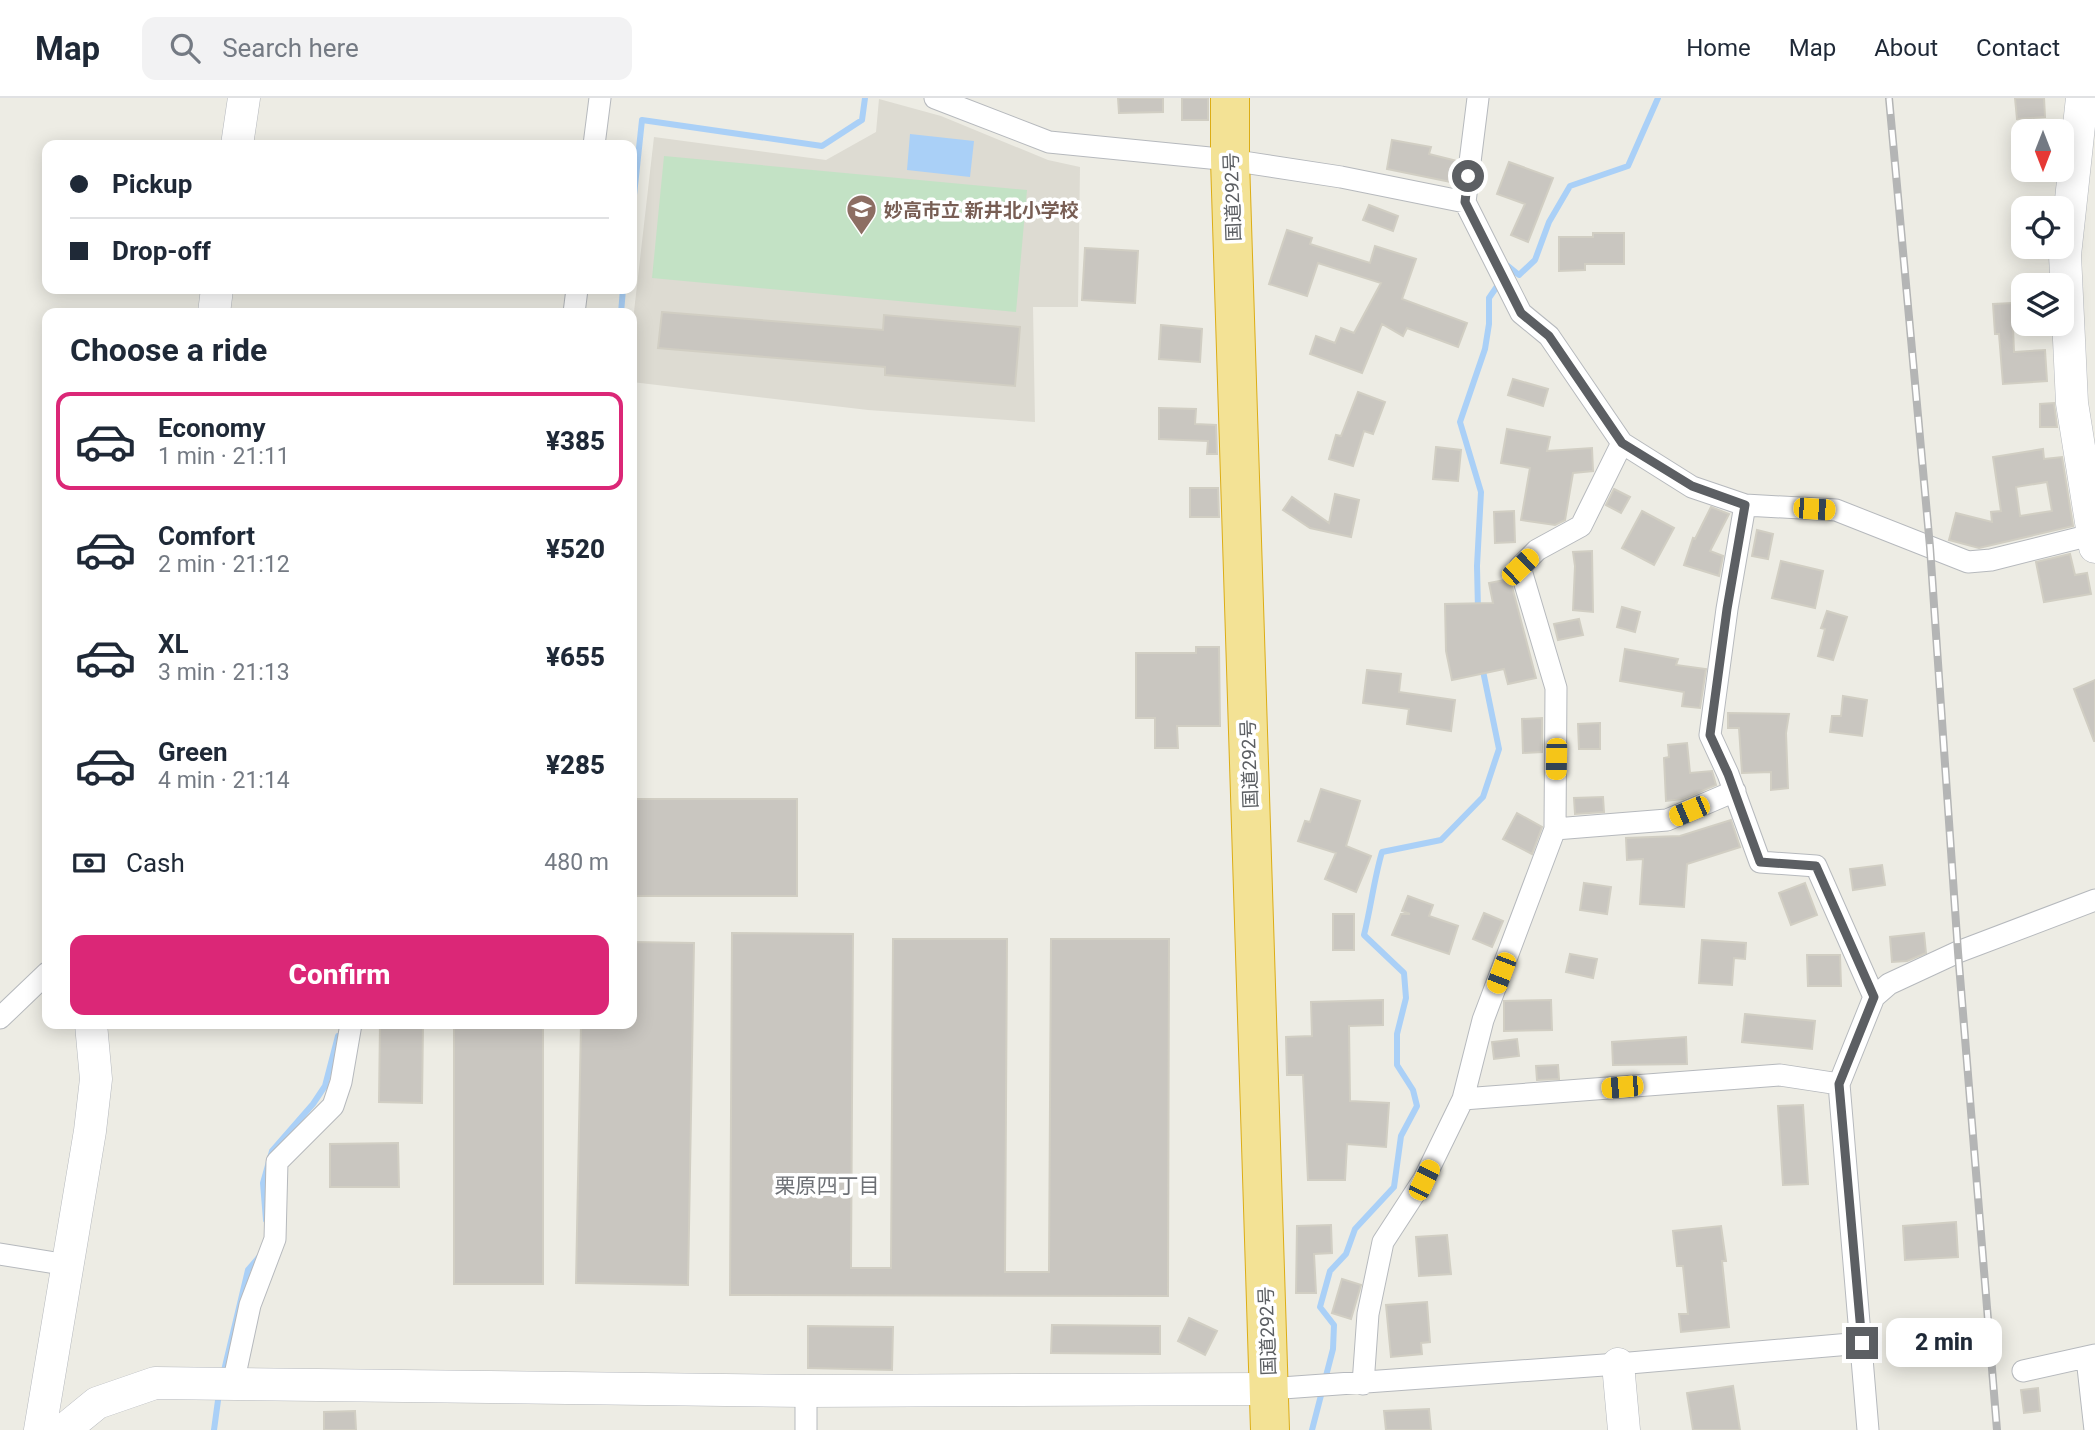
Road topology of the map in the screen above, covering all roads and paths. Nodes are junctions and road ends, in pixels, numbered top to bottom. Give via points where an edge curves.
1 (244, 98) edge
2 (600, 98) edge
3 (935, 98) edge
4 (1230, 98) edge
5 (1478, 98) edge
6 (2082, 98) edge
7 (238, 140) edge
8 (595, 140) edge
9 (1230, 160) junction
10 (1465, 202) junction
11 (1622, 443) junction
12 (1745, 505) junction
13 (2094, 539) edge
14 (1735, 791) junction
15 (1555, 829) junction
16 (2095, 900) edge
17 (42, 978) edge
18 (1874, 997) junction
19 (0, 1018) edge
20 (91, 1029) edge
21 (350, 1029) edge
22 (1839, 1084) junction
23 (1463, 1100) junction
24 (0, 1254) edge
25 (68, 1265) junction
26 (1862, 1343) junction
27 (2091, 1356) edge
28 (1618, 1364) junction
29 (2023, 1371) dead end
30 (233, 1384) junction
31 (1363, 1384) junction
32 (1268, 1389) junction
33 (806, 1391) junction
34 (40, 1430) edge
35 (64, 1430) edge
36 (806, 1430) edge
37 (1270, 1430) edge
38 (1623, 1430) edge
39 (1868, 1430) edge
40 (2095, 1430) edge

1 - 7 street
2 - 8 street
3 - 9 street via 1049,142
4 - 9 highway, 国道292号
5 - 10 street
6 - 13 street via 2065,255 2072,403
9 - 10 street
9 - 32 highway, 国道292号
10 - 11 street via 1521,313 1549,336
11 - 12 street via 1692,486
11 - 15 street via 1581,526 1537,550 1520,567 1556,688
12 - 13 street via 1836,510 1968,562
12 - 14 street via 1710,735
14 - 15 street via 1667,820
14 - 18 street via 1760,862 1816,866
15 - 23 street via 1483,1020
16 - 18 street via 1958,952 1889,984
17 - 19 street
18 - 22 street
20 - 25 street via 96,1079
21 - 30 street via 333,1105 277,1162 275,1239 250,1305
22 - 23 street via 1780,1075
22 - 26 street
23 - 31 street via 1424,1180 1383,1242 1368,1314
24 - 25 street
25 - 34 street
26 - 28 street
26 - 39 street
27 - 29 street
27 - 40 street
28 - 31 street
28 - 38 street
30 - 33 street
30 - 35 street via 155,1383 97,1403
31 - 32 street
32 - 33 street
32 - 37 highway, 国道292号
33 - 36 street

